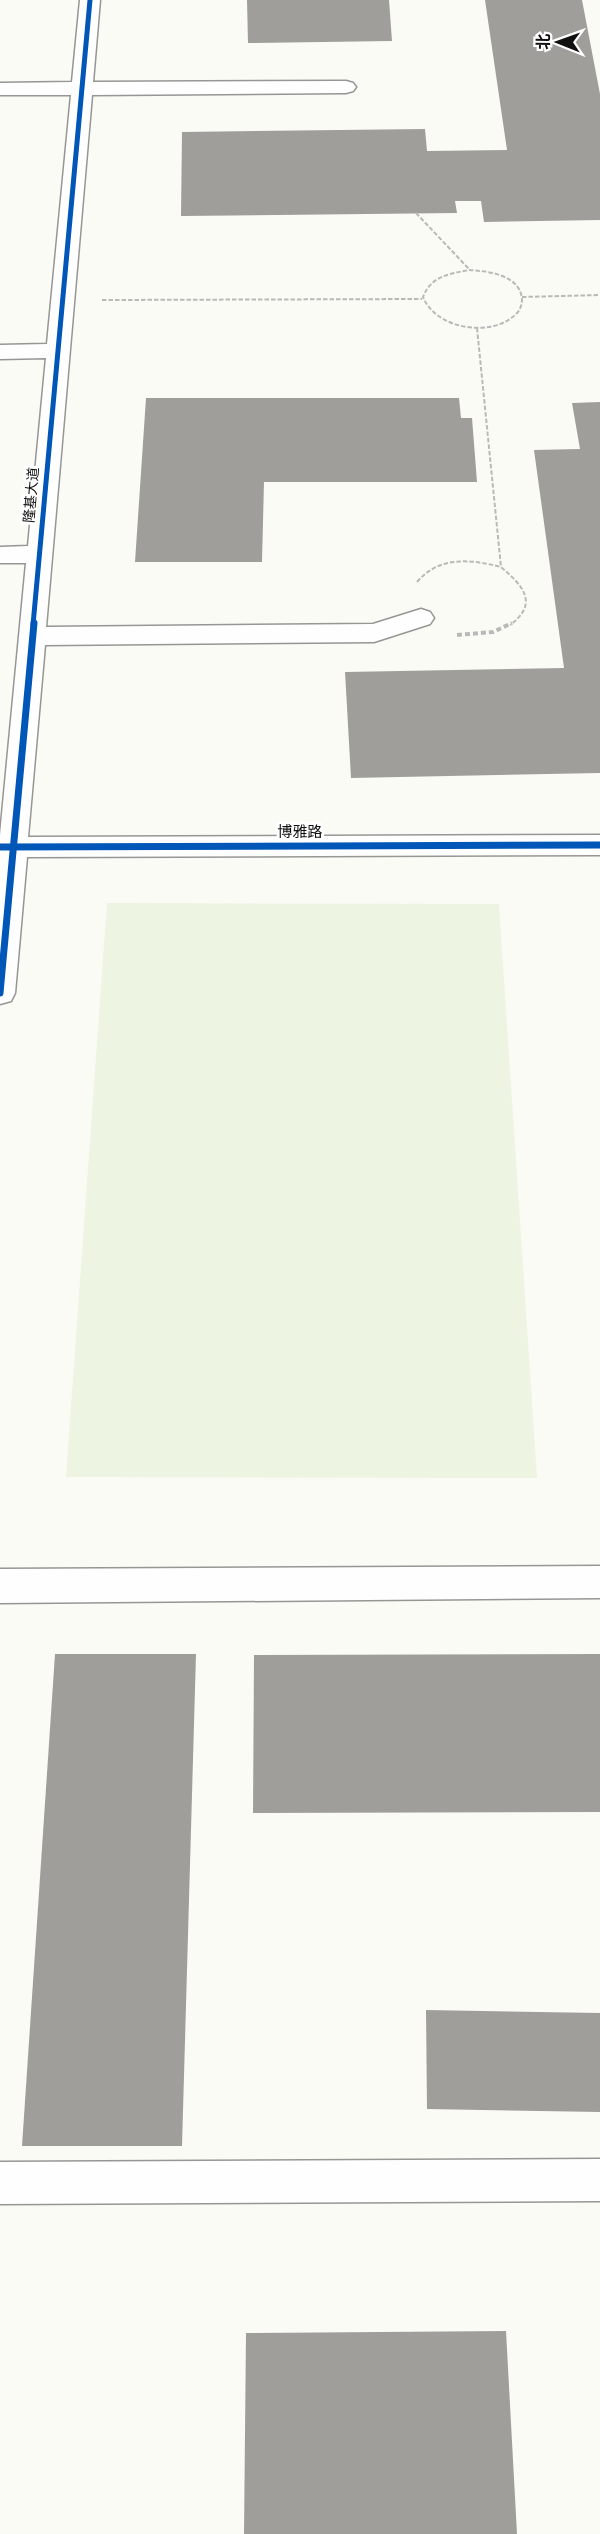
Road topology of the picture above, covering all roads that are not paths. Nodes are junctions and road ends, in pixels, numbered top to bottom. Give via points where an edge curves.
1 (90, 0) edge
2 (346, 87) dead end
3 (81, 88) junction
4 (0, 89) edge
5 (58, 351) junction
6 (0, 352) edge
7 (39, 554) junction
8 (0, 555) edge
9 (421, 618) road end
10 (32, 636) junction
11 (600, 845) edge
12 (7, 847) edge
13 (0, 993) edge
14 (600, 1582) edge
15 (0, 1586) edge
16 (600, 2180) edge
17 (0, 2183) edge

1 - 3 street, 隆基大道
2 - 3 street
3 - 4 street
3 - 5 street, 隆基大道
5 - 6 street
5 - 7 street, 隆基大道
7 - 8 street
7 - 10 street, 隆基大道
9 - 10 street via 374,633
10 - 12 street, 隆基大道
11 - 12 street, 博雅路
12 - 13 street, 隆基大道
14 - 15 street
16 - 17 street

